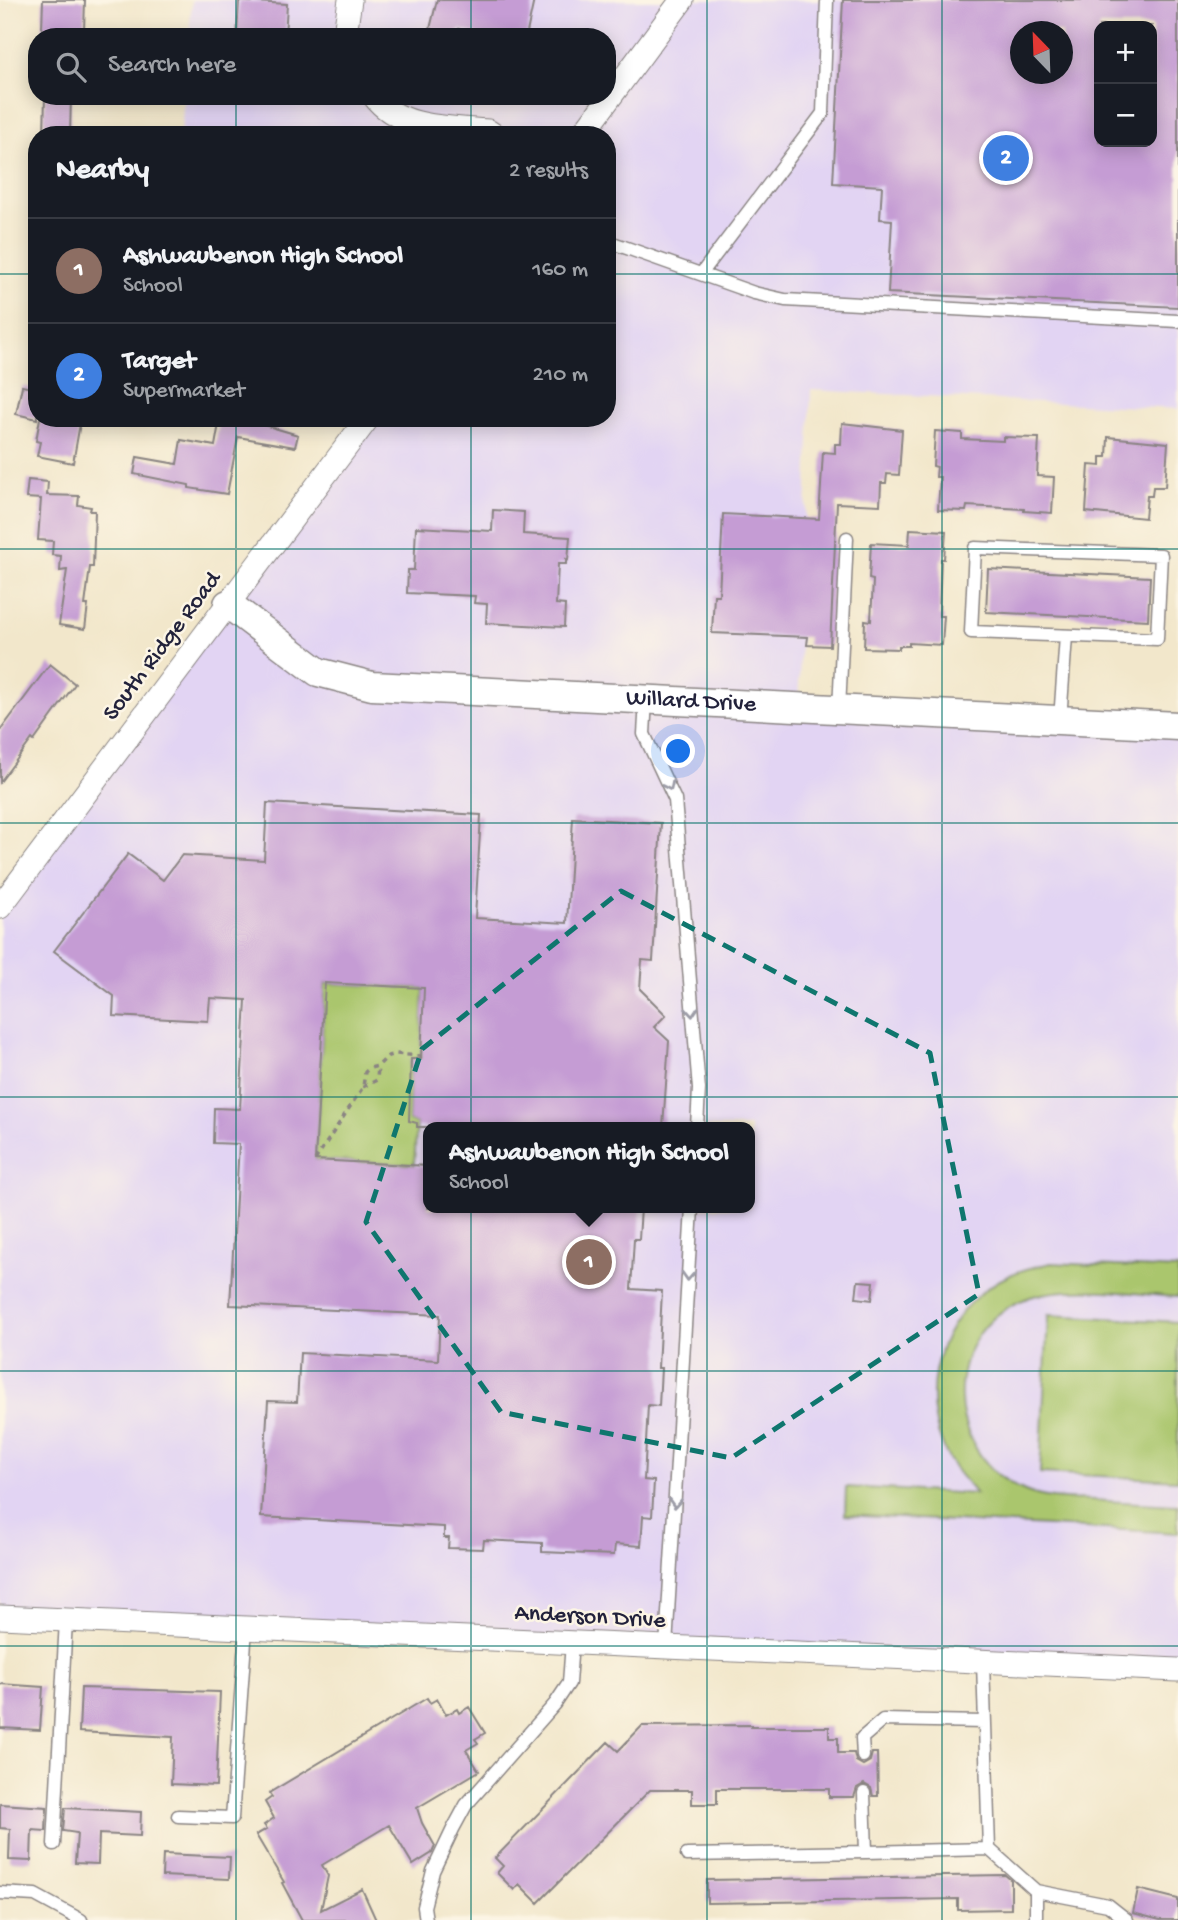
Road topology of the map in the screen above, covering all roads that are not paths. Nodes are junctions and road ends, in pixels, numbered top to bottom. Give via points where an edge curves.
1 (350, 0) edge
2 (682, 0) edge
3 (827, 0) edge
4 (346, 28) edge
5 (616, 89) edge
6 (382, 105) edge
7 (604, 105) edge
8 (444, 126) edge
9 (589, 126) edge
10 (616, 244) edge
11 (701, 274) junction
12 (1178, 321) edge
13 (361, 427) edge
14 (847, 538) dead end
15 (228, 604) junction
16 (1066, 636) junction
17 (646, 699) junction
18 (839, 711) junction
19 (1060, 720) junction
20 (1178, 726) edge
21 (0, 907) edge
22 (697, 1122) edge
23 (692, 1213) edge
24 (0, 1617) edge
25 (66, 1620) junction
26 (246, 1628) junction
27 (572, 1643) junction
28 (666, 1647) junction
29 (983, 1662) junction
30 (1178, 1671) edge
31 (984, 1722) junction
32 (863, 1756) dead end
33 (864, 1793) dead end
34 (178, 1816) dead end
35 (54, 1844) dead end
36 (989, 1849) junction
37 (866, 1852) junction
38 (687, 1855) dead end
39 (1037, 1891) junction
40 (0, 1894) edge
41 (81, 1920) edge
42 (426, 1920) edge
43 (1035, 1920) edge
44 (1127, 1920) edge

1 - 4 street
2 - 5 street
3 - 11 lane via 823,113
6 - 8 street via 409,122
7 - 9 street
10 - 11 lane
11 - 12 lane via 785,300
13 - 15 street, South Ridge Road
14 - 18 lane
15 - 17 street, Willard Drive via 318,672 372,685
15 - 21 street, South Ridge Road
16 - 16 lane via 1157,639 1161,555 975,548 971,632
16 - 19 lane
17 - 18 street, Willard Drive
17 -> 22 lane via 644,734 675,800 699,1089
18 - 19 street, Willard Drive
19 - 20 street, Willard Drive
23 -> 28 lane
24 - 25 street, Anderson Drive
25 - 26 street, Anderson Drive
25 - 35 lane
26 - 27 street, Anderson Drive
26 - 34 lane via 232,1818
27 - 28 street, Anderson Drive
27 - 42 lane via 569,1683 466,1805 453,1829 433,1871 424,1907
28 - 29 street, Anderson Drive
29 - 30 street, Anderson Drive
29 - 31 lane
31 - 32 lane via 883,1720 862,1738
31 - 36 lane
33 - 37 lane
36 - 37 lane
36 - 39 lane
37 - 38 lane
39 - 43 lane
39 - 44 lane via 1108,1905
40 - 41 lane via 35,1895

